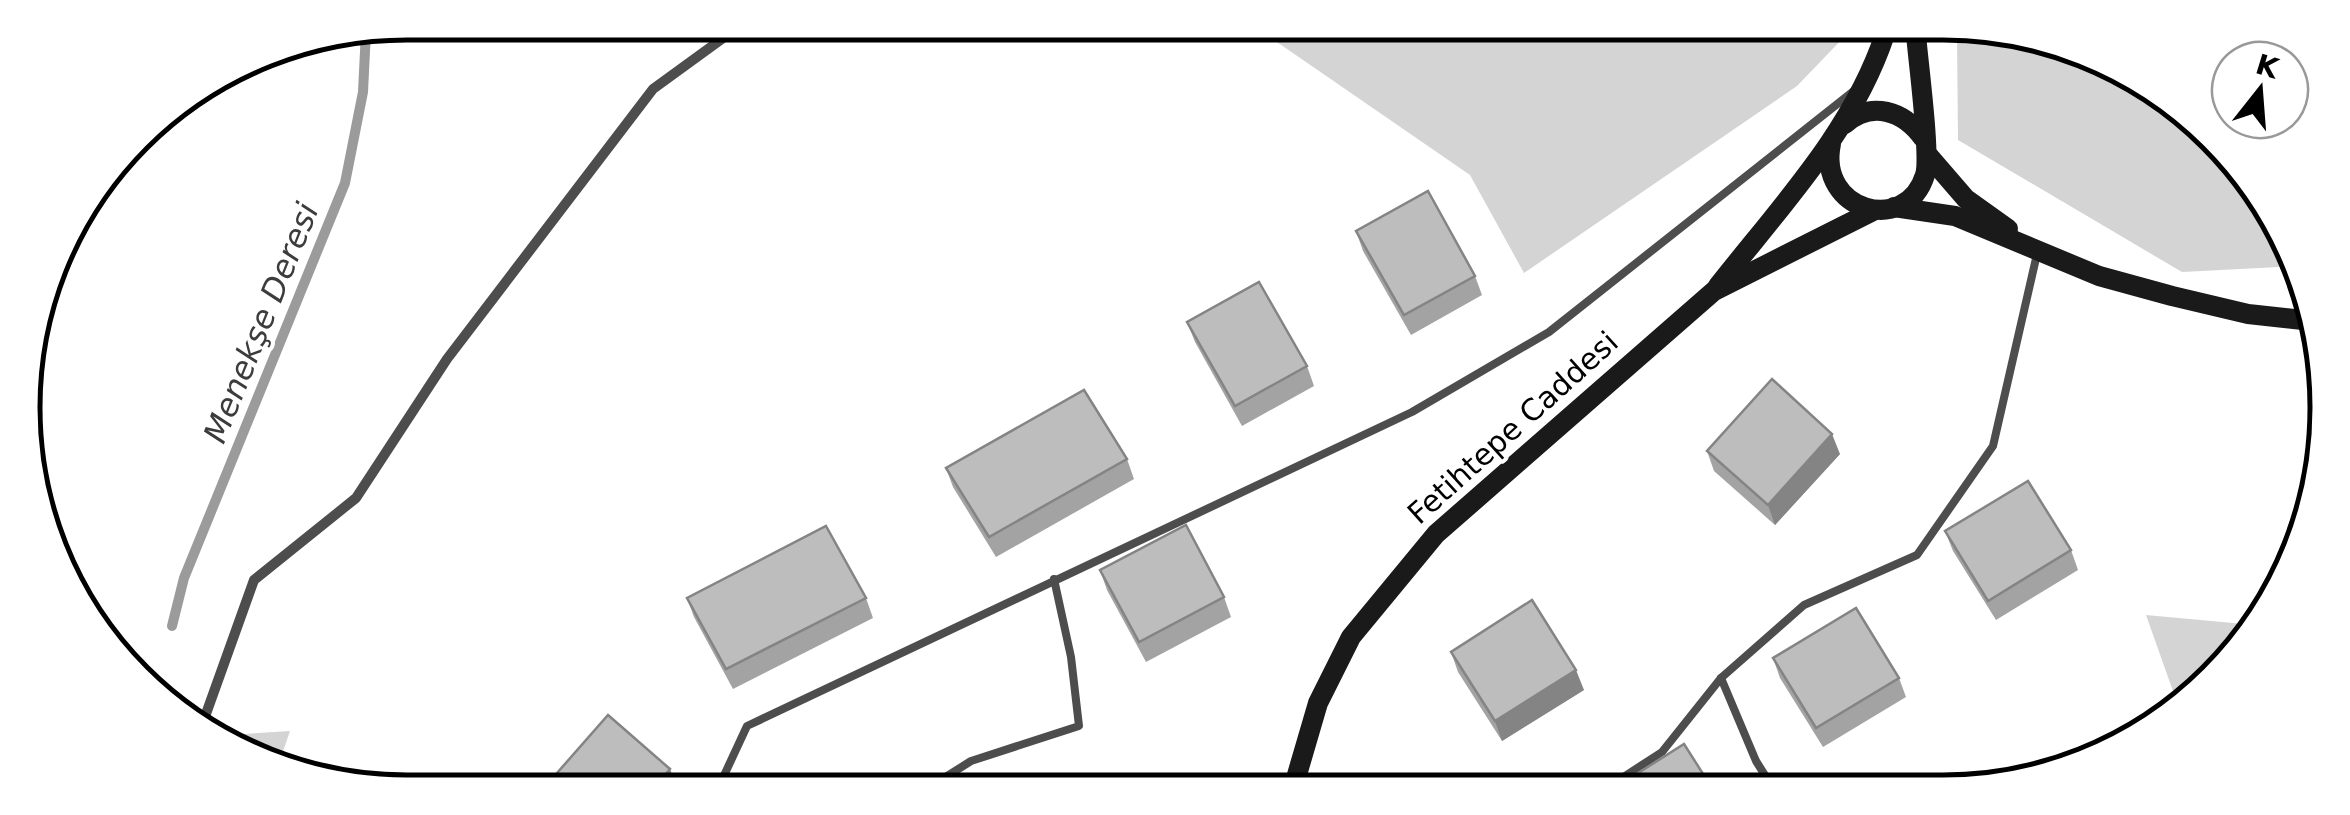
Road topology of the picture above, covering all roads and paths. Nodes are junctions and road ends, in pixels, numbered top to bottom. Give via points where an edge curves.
1 (720, 40) edge
2 (1883, 40) edge
3 (1917, 40) edge
4 (1870, 78) junction
5 (1835, 136) junction
6 (1926, 146) junction
7 (1885, 209) junction
8 (2038, 250) junction
9 (1714, 291) junction
10 (2299, 320) edge
11 (1054, 579) junction
12 (1721, 678) junction
13 (205, 715) edge
14 (723, 775) edge
15 (949, 775) edge
16 (1297, 775) edge
17 (1627, 775) edge
18 (1765, 775) edge

1 - 13 street via 654,88 447,359 356,498 254,580
2 - 4 main road
3 - 6 main road
4 - 5 main road
4 - 11 lane via 1548,332 1412,412
5 - 6 main road via 1867,111 1884,110 1914,124
5 - 7 main road via 1830,173 1836,187 1846,198
5 - 9 main road
6 - 7 main road via 1920,188
6 - 8 main road via 1966,199
7 - 8 main road via 1954,216
7 - 9 main road, Fetihtepe Caddesi
8 - 10 main road via 2172,296
8 - 12 lane via 1993,446 1917,554 1804,606
9 - 16 main road, Fetihtepe Caddesi via 1586,398 1392,581 1350,636 1318,703
11 - 14 lane via 747,726
11 - 15 lane via 1079,726 971,761
12 - 17 lane via 1662,752
12 - 18 lane

